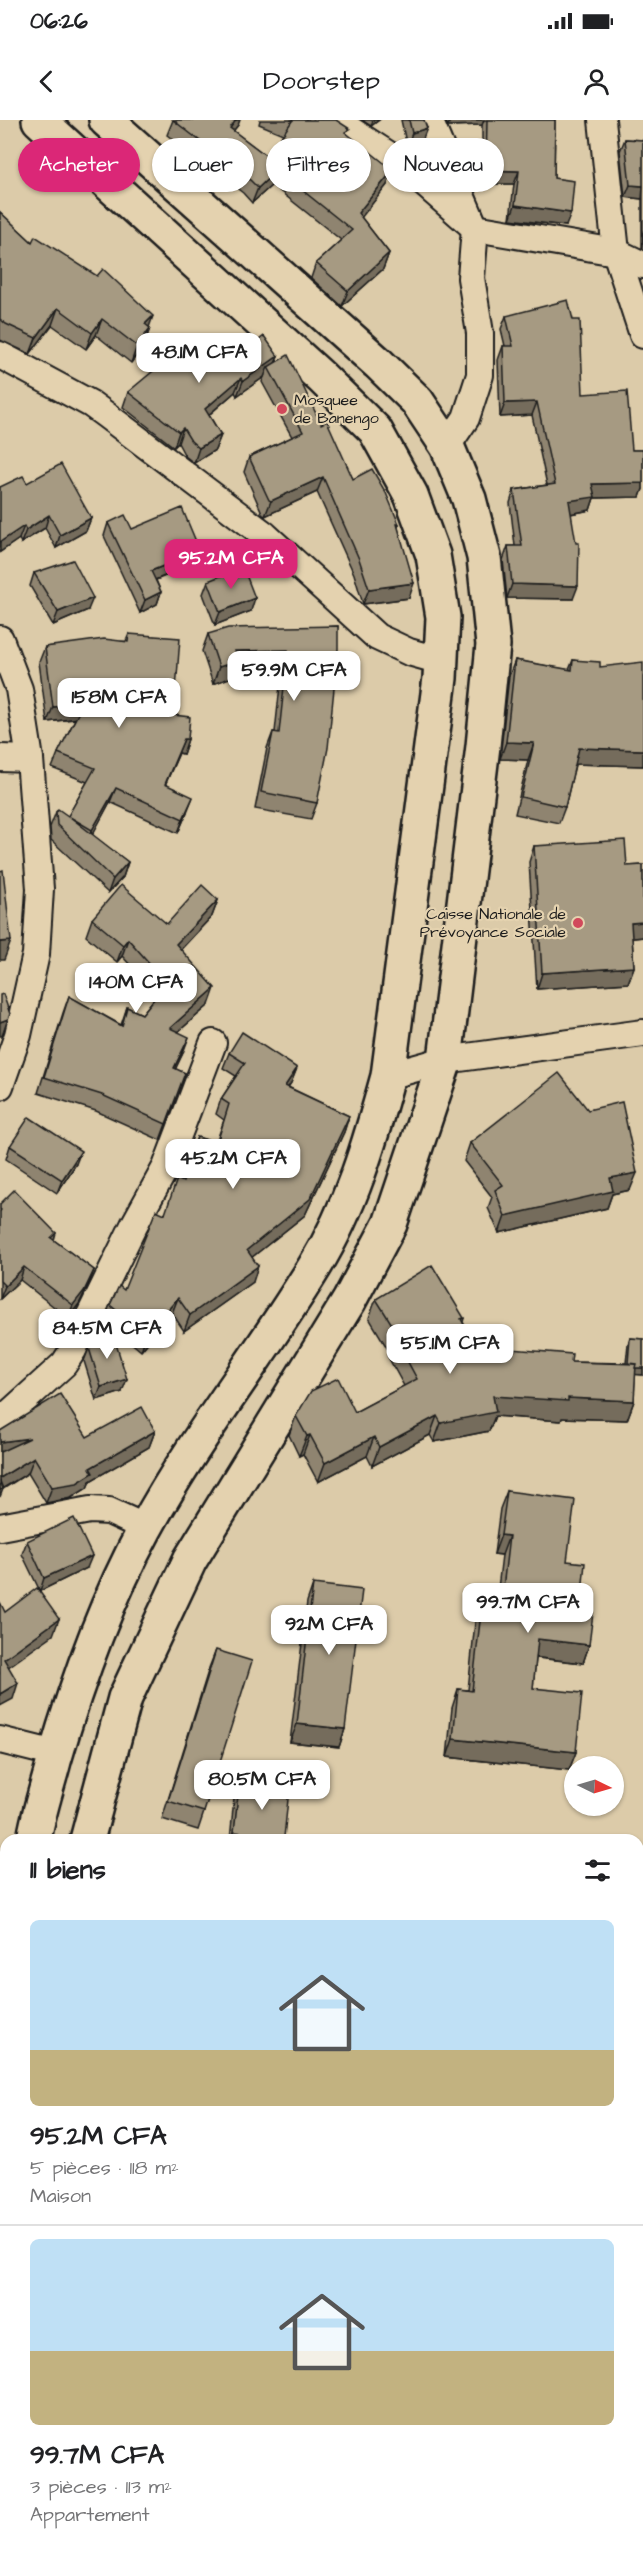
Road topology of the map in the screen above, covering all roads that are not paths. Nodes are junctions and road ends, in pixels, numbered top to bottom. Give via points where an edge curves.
1 (39, 120) edge
2 (106, 120) edge
3 (335, 120) edge
4 (429, 120) edge
5 (602, 120) edge
6 (475, 228) junction
7 (616, 252) junction
8 (643, 265) edge
9 (643, 335) edge
10 (0, 355) edge
11 (447, 446) junction
12 (0, 639) edge
13 (441, 661) junction
14 (0, 758) edge
15 (30, 759) junction
16 (643, 1034) edge
17 (213, 1043) dead end
18 (445, 1060) junction
19 (388, 1076) junction
20 (0, 1086) edge
21 (0, 1422) edge
22 (0, 1527) edge
23 (146, 1528) junction
24 (0, 1740) edge
25 (56, 1754) junction
26 (36, 1834) edge
27 (89, 1834) edge

1 - 13 main road via 375,430 411,495 433,555 443,617
2 - 11 main road via 378,363 417,401
3 - 6 street via 401,163
4 - 6 street
5 - 7 street
6 - 7 street
6 - 11 street via 471,278 480,333 480,375 466,418
7 - 8 street
7 - 9 street
10 - 13 street via 106,415 265,535 377,637
11 - 18 main road via 469,499 484,556 493,645
12 - 15 street via 19,689
13 - 19 main road
14 - 15 street
15 - 20 street via 40,889 36,954 18,1035
16 - 18 street
17 - 21 street via 166,1167 73,1350 64,1364
18 - 19 street
18 - 27 main road via 390,1224 349,1301 190,1560 125,1698
19 - 23 main road via 350,1200 316,1265
22 - 23 street via 90,1510 109,1511
23 - 25 main road via 113,1594 80,1676
24 - 25 street
25 - 26 main road

